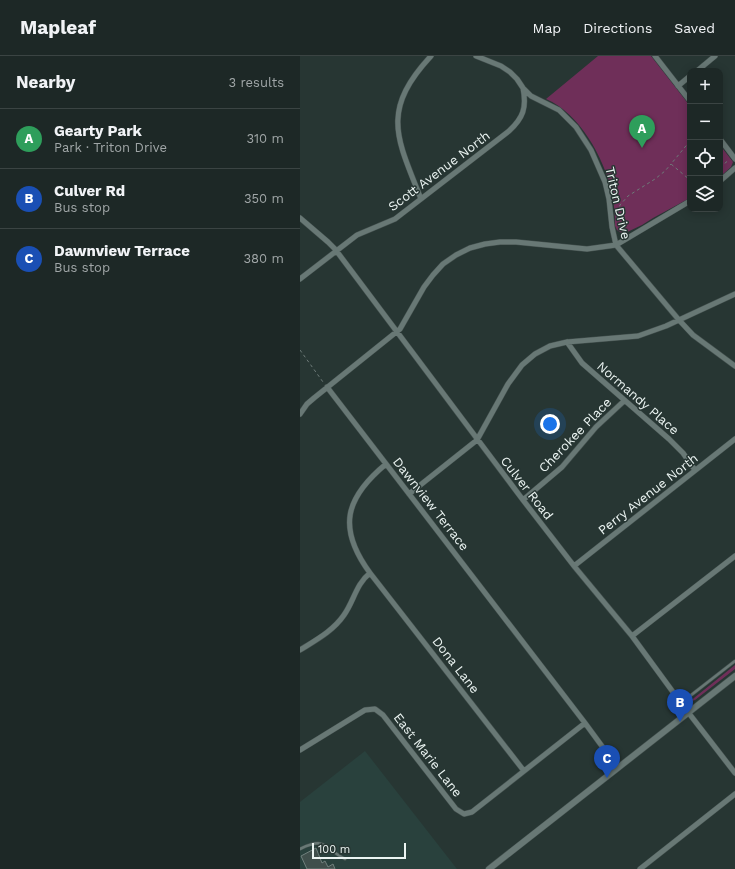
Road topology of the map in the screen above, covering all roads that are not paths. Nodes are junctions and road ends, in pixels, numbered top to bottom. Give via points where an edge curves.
1 (431, 56) edge
2 (476, 56) edge
3 (656, 56) edge
4 (715, 56) edge
5 (701, 68) edge
6 (687, 78) edge
7 (678, 86) junction
8 (523, 88) junction
9 (687, 97) edge
10 (721, 140) edge
11 (733, 159) edge
12 (735, 168) edge
13 (723, 178) edge
14 (421, 199) junction
15 (687, 203) edge
16 (300, 218) edge
17 (616, 245) junction
18 (336, 251) junction
19 (300, 278) edge
20 (735, 294) edge
21 (678, 320) junction
22 (396, 333) junction
23 (567, 342) junction
24 (735, 366) edge
25 (325, 385) junction
26 (624, 401) junction
27 (300, 414) edge
28 (735, 439) edge
29 (477, 440) junction
30 (386, 464) junction
31 (695, 470) junction
32 (409, 494) junction
33 (523, 500) junction
34 (735, 556) edge
35 (574, 566) junction
36 (370, 573) junction
37 (632, 636) junction
38 (300, 650) edge
39 (735, 661) edge
40 (735, 676) edge
41 (681, 703) junction
42 (688, 712) junction
43 (585, 723) junction
44 (300, 750) edge
45 (618, 768) junction
46 (524, 771) junction
47 (735, 773) edge
48 (735, 794) edge
49 (300, 849) edge
50 (345, 859) dead end
51 (489, 869) edge
52 (640, 869) edge

1 - 14 street via 413,77 406,90 398,118 401,148
2 - 8 street, Triton Drive via 510,72
3 - 7 street
4 - 5 street
6 - 7 street
7 - 9 street
8 - 14 street, Scott Avenue North via 524,107 516,124
8 - 17 street, Triton Drive via 531,96 569,118 583,136 605,182
10 - 11 street
12 - 13 street
14 - 18 street, Scott Avenue North via 395,219 356,235
15 - 17 street
16 - 18 street, Culver Road
17 - 21 street, Triton Drive
17 - 22 street via 587,249 500,242 470,248 443,264 433,275
18 - 19 street, Scott Avenue North
18 - 22 street, Culver Road
20 - 21 street
21 - 23 street via 631,337
21 - 24 street, Triton Drive via 693,335
22 - 25 street
22 - 29 street, Culver Road
23 - 26 street, Normandy Place via 582,363
23 - 29 street via 543,349 522,365 508,384
25 - 27 street
25 - 30 street, Dawnview Terrace
26 - 31 street, Normandy Place via 669,439
26 - 33 street, Cherokee Place via 596,427 562,468
28 - 31 street, Perry Avenue North
29 - 32 street
29 - 33 street, Culver Road
30 - 32 street, Dawnview Terrace
30 - 36 street, Dona Lane via 360,490 350,515 350,536 360,559
31 - 35 street, Perry Avenue North
32 - 43 street, Dawnview Terrace
33 - 35 street, Culver Road
34 - 37 street
35 - 37 street, Culver Road
36 - 38 street via 360,583 352,603 336,626
36 - 46 street, Dona Lane
37 - 41 street, Culver Road
39 - 41 lane
40 - 42 street
41 - 42 street, Culver Road
42 - 45 street
42 - 47 street, Culver Road
43 - 45 street, Dawnview Terrace
43 - 46 street
44 - 46 street, East Marie Lane via 365,710 375,709 383,715 456,809 464,814 472,812
45 - 51 street
48 - 52 street
49 - 50 lane via 318,843

